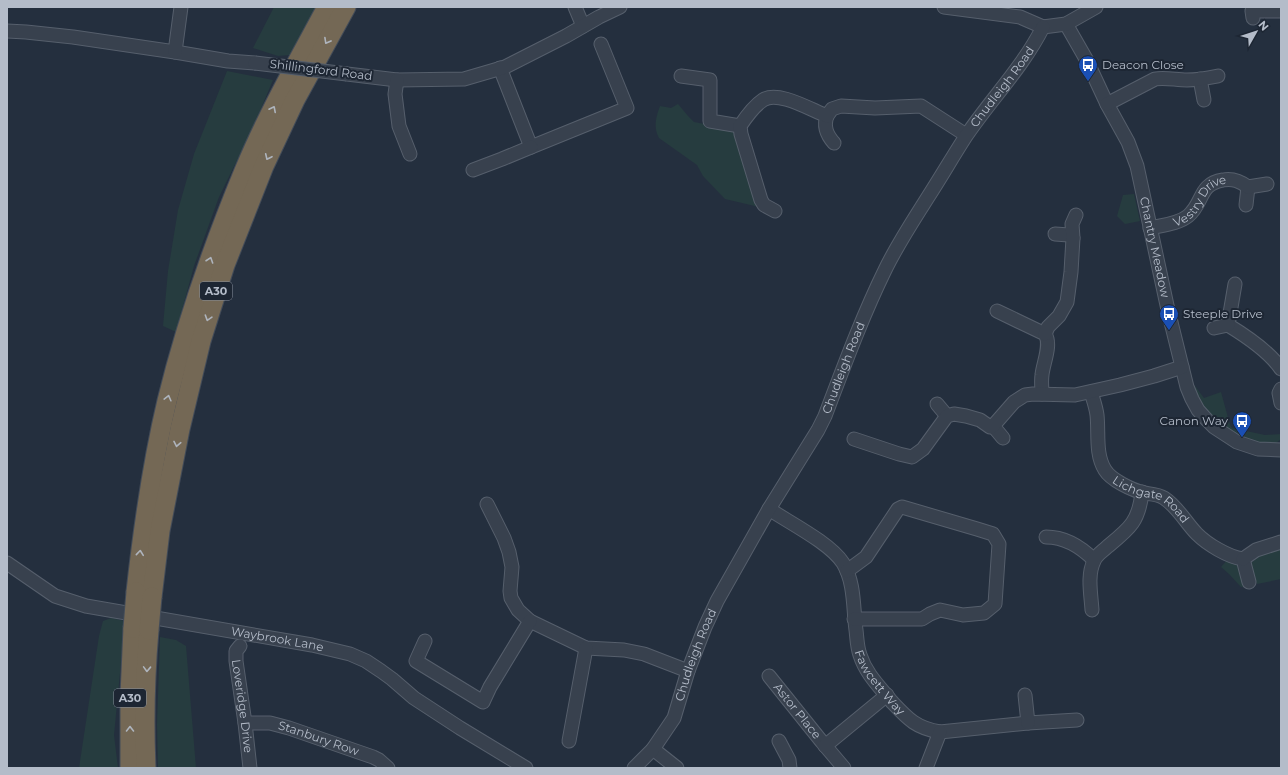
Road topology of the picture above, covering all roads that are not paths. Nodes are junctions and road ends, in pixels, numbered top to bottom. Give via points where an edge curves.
1 (181, 7) edge
2 (327, 7) edge
3 (346, 7) edge
4 (575, 7) edge
5 (620, 7) edge
6 (944, 7) edge
7 (1096, 7) edge
8 (1003, 11) edge
9 (1281, 11) edge
10 (1253, 18) dead end
11 (1066, 24) junction
12 (583, 26) junction
13 (1043, 27) junction
14 (7, 31) edge
15 (601, 44) dead end
16 (175, 52) junction
17 (500, 68) junction
18 (681, 76) dead end
19 (1218, 76) dead end
20 (1200, 79) junction
21 (396, 80) junction
22 (1204, 100) dead end
23 (1107, 104) junction
24 (827, 116) junction
25 (740, 126) junction
26 (966, 135) junction
27 (834, 143) dead end
28 (531, 147) junction
29 (410, 154) dead end
30 (473, 170) dead end
31 (1267, 184) dead end
32 (1248, 187) junction
33 (1246, 205) dead end
34 (775, 211) dead end
35 (1076, 215) dead end
36 (1150, 228) junction
37 (1055, 234) dead end
38 (1073, 238) junction
39 (1235, 284) dead end
40 (997, 311) dead end
41 (1228, 325) junction
42 (1214, 328) dead end
43 (1045, 334) junction
44 (1182, 367) junction
45 (1281, 369) edge
46 (1281, 389) edge
47 (1091, 392) junction
48 (1042, 394) junction
49 (1281, 403) edge
50 (937, 404) dead end
51 (947, 416) junction
52 (993, 426) junction
53 (1003, 438) dead end
54 (854, 439) dead end
55 (1281, 450) edge
56 (1142, 492) junction
57 (487, 504) dead end
58 (769, 509) junction
59 (1046, 537) dead end
60 (1281, 542) edge
61 (1242, 559) junction
62 (1094, 560) junction
63 (7, 563) edge
64 (847, 571) junction
65 (1249, 582) dead end
66 (144, 594) junction
67 (1092, 610) dead end
68 (854, 619) junction
69 (530, 621) junction
70 (141, 629) junction
71 (425, 641) dead end
72 (240, 646) dead end
73 (586, 648) junction
74 (688, 671) junction
75 (769, 676) dead end
76 (887, 695) junction
77 (1025, 696) dead end
78 (1077, 720) dead end
79 (1028, 723) junction
80 (245, 724) junction
81 (940, 732) junction
82 (779, 740) dead end
83 (569, 741) dead end
84 (825, 746) junction
85 (653, 749) junction
86 (130, 768) edge
87 (146, 768) edge
88 (250, 768) edge
89 (388, 768) edge
90 (526, 768) edge
91 (634, 768) edge
92 (677, 768) edge
93 (790, 768) edge
94 (844, 768) edge
95 (926, 768) edge

1 - 16 street
66 -> 2 highway, A30 via 141,545 152,472 165,410 202,281 221,227 262,130
3 -> 66 highway, A30 via 295,100 264,166 225,265 201,341
4 - 12 street
5 - 12 street, Shillingford Road
6 - 8 street
7 - 11 street
8 - 13 street
9 - 10 street via 1252,11
11 - 13 street
11 - 23 street, Chantry Meadow via 1096,77
12 - 17 street, Shillingford Road
13 - 26 street, Chudleigh Road via 1036,42
14 - 16 street, Shillingford Road via 34,32
15 - 28 street via 627,108
16 - 21 street, Shillingford Road, bridge via 228,61
17 - 21 street, Shillingford Road via 464,79
17 - 28 street
18 - 25 street via 710,80 710,122
19 - 20 street
20 - 22 street
20 - 23 street via 1155,79
21 - 29 street via 399,126
23 - 36 street, Chantry Meadow via 1132,149
24 - 25 street via 775,96 761,101
24 - 26 street via 832,109 841,106 921,106
24 - 27 street via 825,129
25 - 34 street via 761,200 764,205
26 - 58 street, Chudleigh Road via 886,268 862,319 825,416
28 - 30 street
31 - 32 street, Vestry Drive
32 - 33 street, Vestry Drive
32 - 36 street, Vestry Drive via 1234,179 1212,183 1207,186 1196,206 1186,217 1175,223
35 - 38 street via 1072,224
36 - 44 street, Chantry Meadow
37 - 38 street via 1069,235
38 - 43 street via 1067,302
39 - 41 street
40 - 43 street
41 - 42 street
41 - 45 street via 1262,348
43 - 48 street via 1047,350 1041,376
44 - 47 street
44 - 55 street, Chantry Meadow via 1192,399 1198,410 1214,427 1246,446
46 - 49 street
47 - 48 street via 1075,395
47 - 56 street, Lichgate Road via 1097,414 1099,448 1104,469 1116,480
48 - 52 street via 1018,398
50 - 51 street
51 - 52 street via 966,416
51 - 54 street via 923,449 912,457
52 - 53 street
56 - 61 street, Lichgate Road via 1164,498 1210,544
56 - 62 street via 1141,506 1135,519
57 - 69 street via 510,552 511,598 518,610
58 - 64 street, Fawcett Way via 835,553
58 - 74 street, Chudleigh Road via 711,614
59 - 62 street via 1056,537 1069,542 1088,553
60 - 61 street via 1256,550
61 - 65 street
62 - 67 street via 1090,576
63 - 90 street, Waybrook Lane via 55,596 86,606 312,645 350,654 366,661 414,698
64 - 68 street, Fawcett Way via 852,585
64 - 68 street via 866,557 898,509 902,507 993,534 999,544 995,604 984,613 963,615 940,610 922,619
66 - 70 highway, A30, bridge
68 - 76 street, Fawcett Way via 859,654 864,666
69 - 71 street via 483,702 416,661
69 - 73 street
86 -> 70 highway, A30 via 130,695
70 -> 87 highway, A30 via 147,655
72 - 80 street, Loveridge Drive via 236,651 236,661
73 - 74 street via 644,654
73 - 83 street
74 - 85 street, Chudleigh Road via 674,718
75 - 84 street, Astor Place
76 - 81 street, Fawcett Way via 909,720 926,729
76 - 84 street, Astor Place
77 - 79 street
78 - 79 street, Fawcett Way
79 - 81 street, Fawcett Way
80 - 88 street, Loveridge Drive
80 - 89 street, Stanbury Row via 270,723 289,728 373,757
81 - 95 street
82 - 93 street
84 - 94 street, Astor Place
85 - 91 street, Chudleigh Road
85 - 92 street

